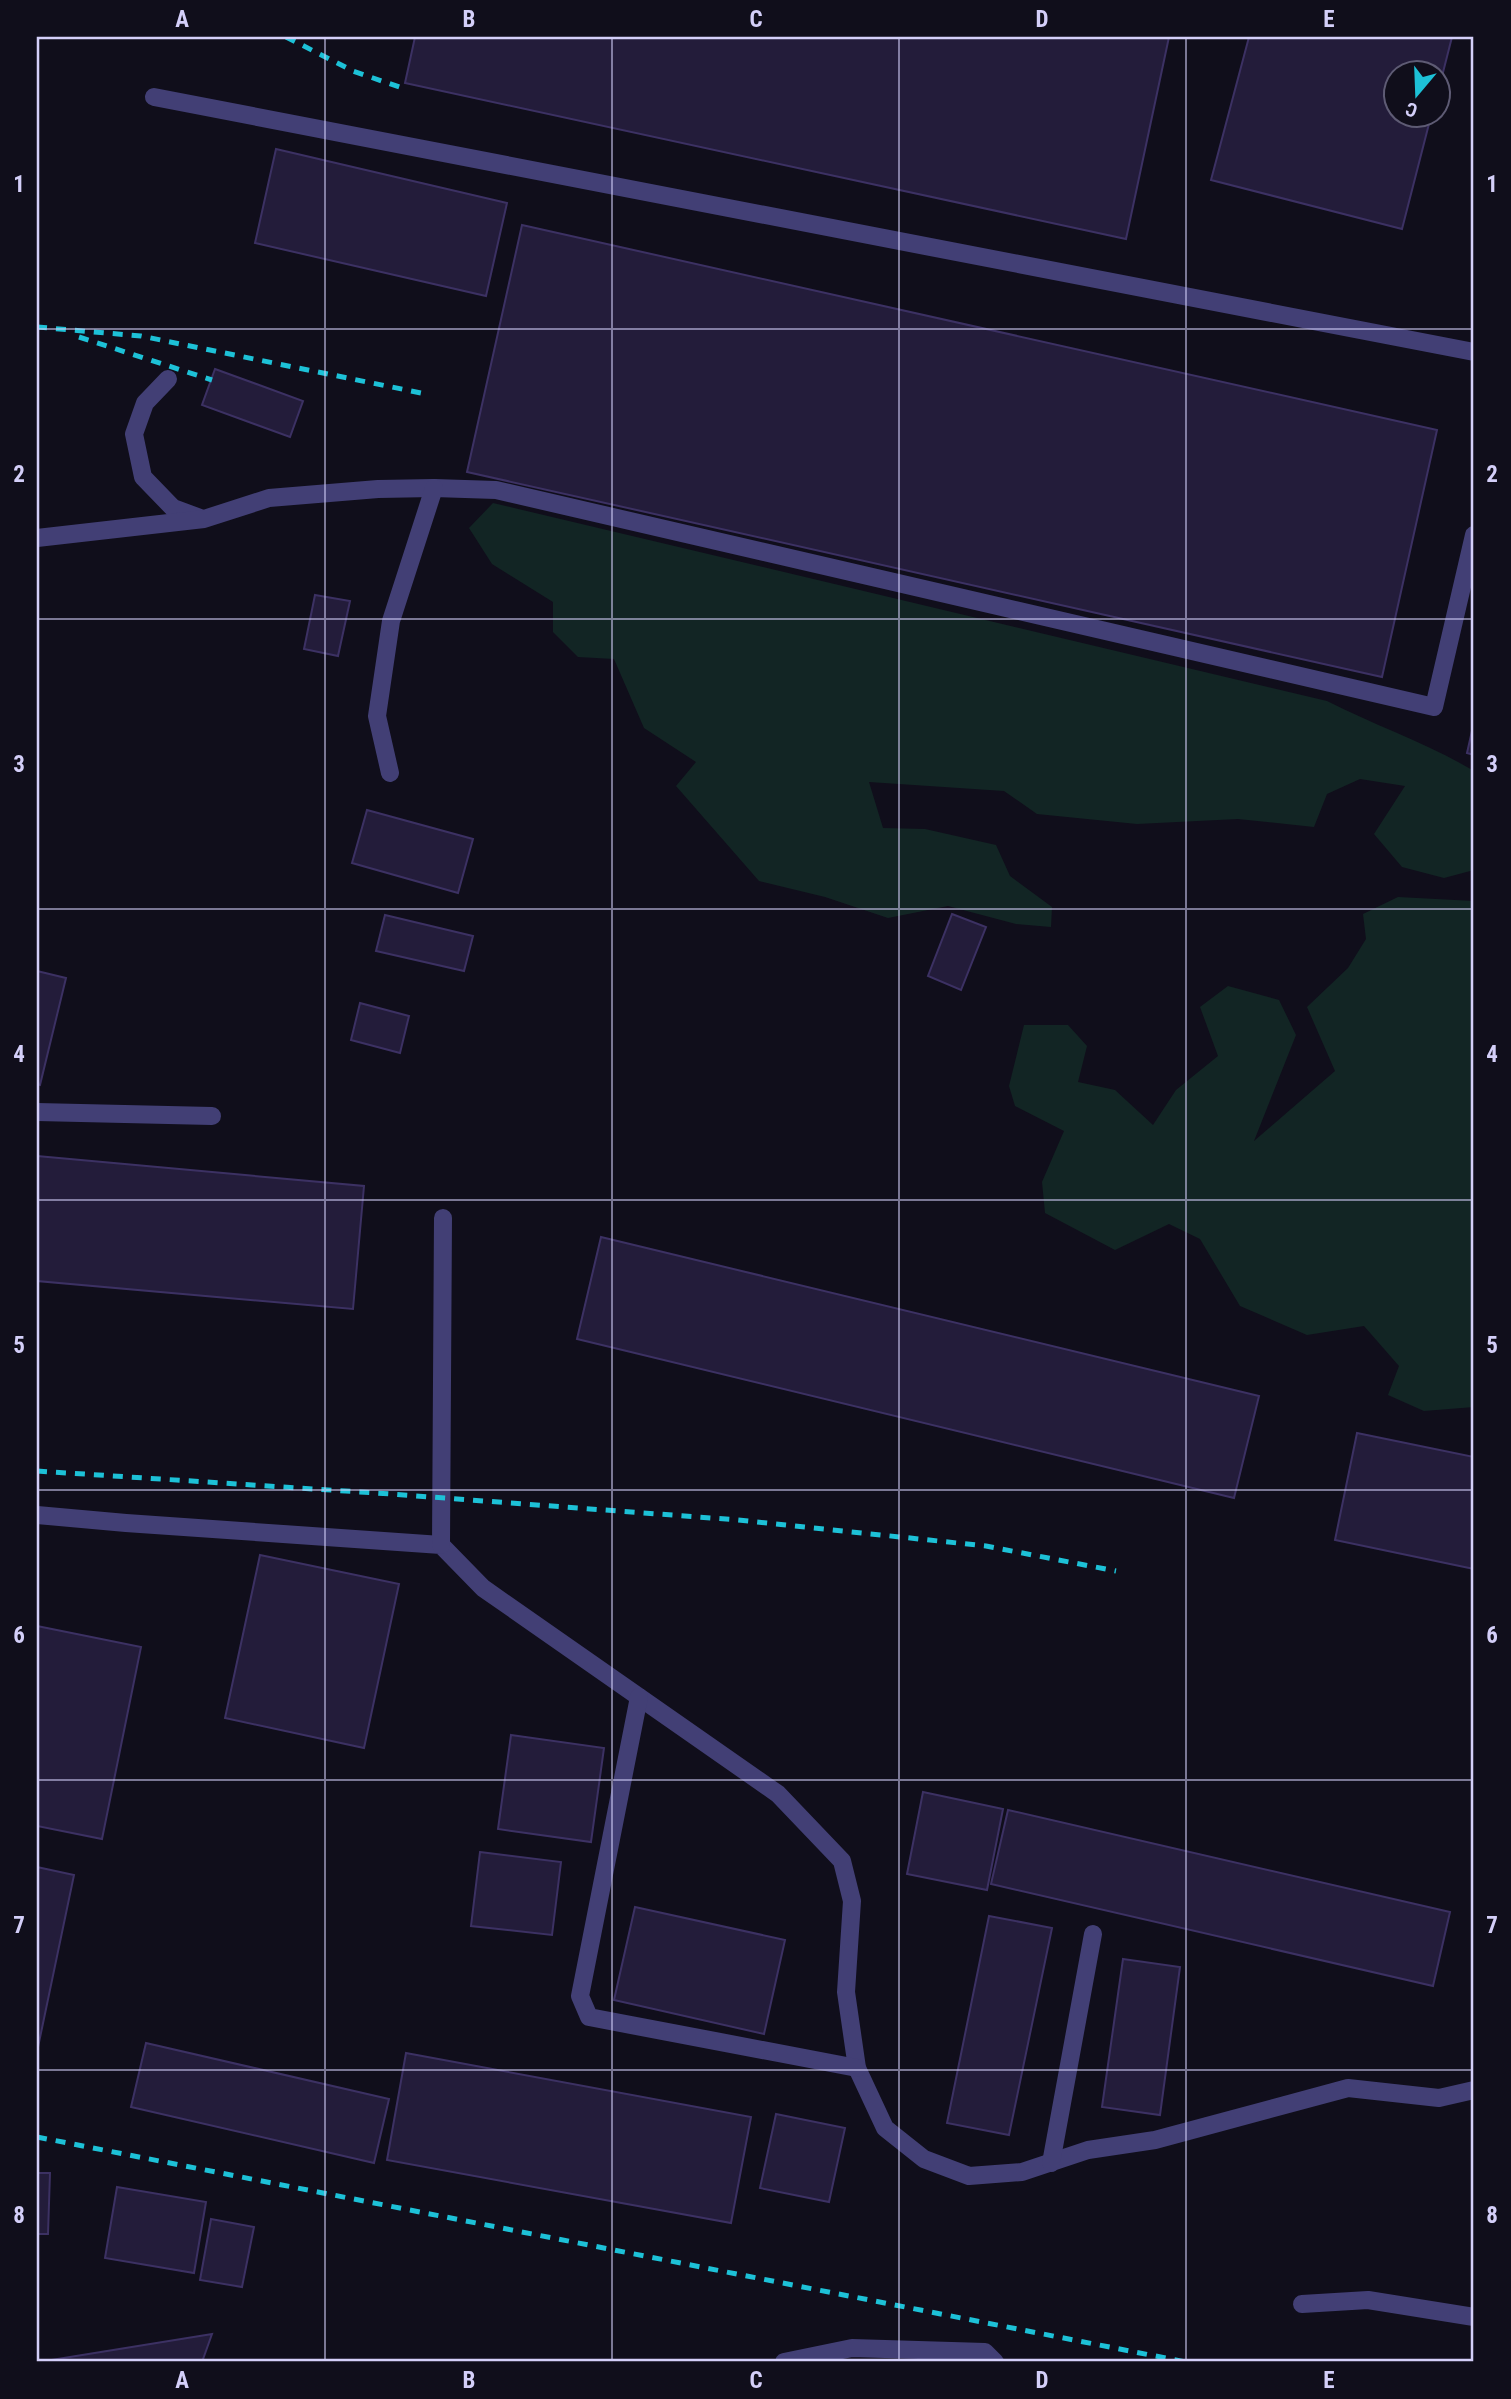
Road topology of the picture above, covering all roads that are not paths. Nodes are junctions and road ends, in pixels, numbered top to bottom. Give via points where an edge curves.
1 (154, 97) dead end
2 (1474, 352) edge
3 (168, 379) dead end
4 (433, 488) junction
5 (204, 519) junction
6 (1474, 535) edge
7 (37, 538) edge
8 (390, 773) dead end
9 (37, 1112) edge
10 (212, 1116) dead end
11 (443, 1218) dead end
12 (37, 1515) edge
13 (441, 1545) junction
14 (639, 1697) junction
15 (1093, 1934) dead end
16 (857, 2068) junction
17 (1474, 2090) edge
18 (1051, 2163) junction
19 (1302, 2304) dead end
20 (1474, 2317) edge
21 (783, 2362) edge
22 (995, 2362) edge

1 - 2 lane
3 - 5 lane via 145,403 134,434 143,477 173,508
4 - 5 lane via 269,498
4 - 6 lane via 496,490 1434,707
4 - 8 lane via 391,621 377,716
5 - 7 lane
9 - 10 lane
11 - 13 lane
12 - 13 lane
13 - 14 lane via 483,1588
14 - 16 lane via 778,1794 842,1861 852,1901 846,1992
14 - 16 lane via 580,1996 589,2017
15 - 18 lane
16 - 18 lane via 885,2128 924,2159 969,2176 1022,2172
17 - 18 lane via 1439,2098 1348,2088 1155,2140 1088,2150
19 - 20 lane via 1368,2300
21 - 22 lane via 852,2348 985,2352

